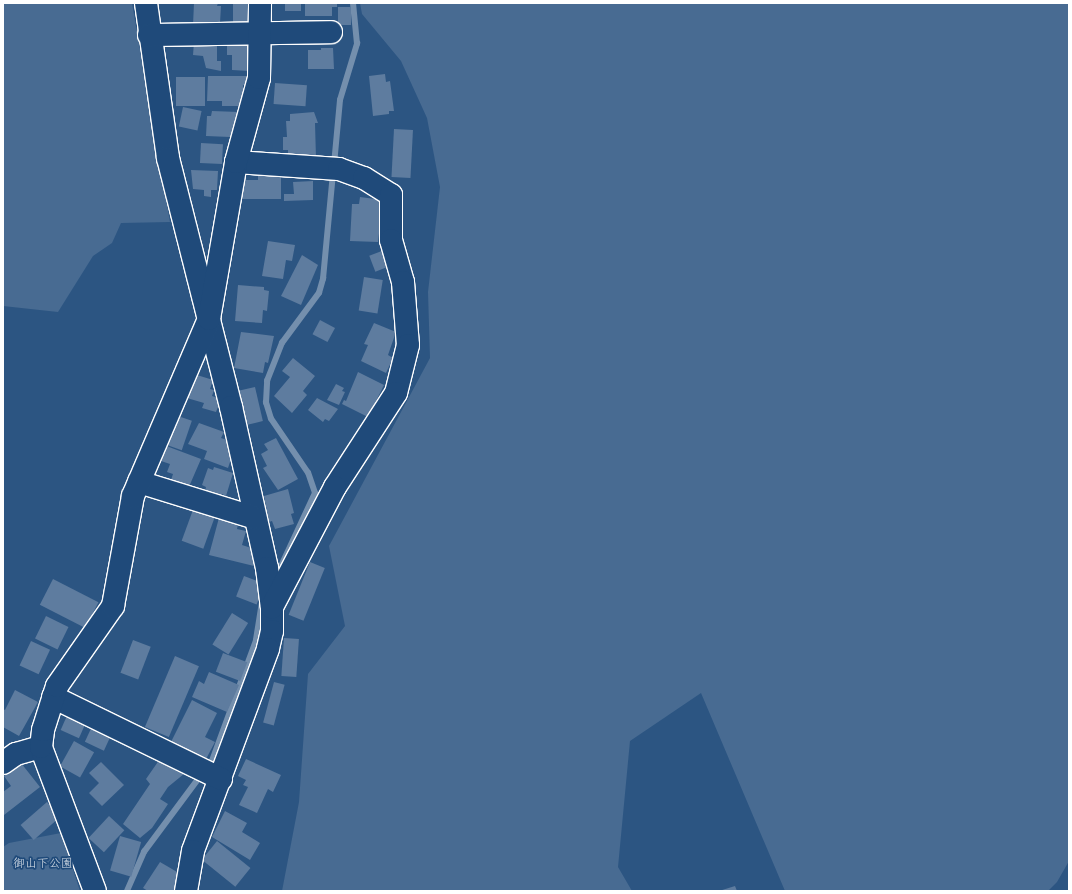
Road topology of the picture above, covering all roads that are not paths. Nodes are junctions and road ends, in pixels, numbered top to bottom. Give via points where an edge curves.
1 (146, 3) edge
2 (260, 3) edge
3 (260, 32) junction
4 (331, 32) dead end
5 (149, 35) junction
6 (236, 162) junction
7 (209, 319) junction
8 (139, 482) junction
9 (255, 518) junction
10 (272, 607) junction
11 (53, 697) junction
12 (41, 747) junction
13 (3, 763) edge
14 (211, 774) junction
15 (95, 891) edge
16 (186, 891) edge

1 - 5 street
2 - 3 street
3 - 4 street
3 - 5 street
3 - 6 street via 259,78
5 - 7 street via 168,158
6 - 7 street
6 - 10 street via 333,168 364,178 390,195 391,240 403,282 408,345 396,393 335,488
7 - 8 street
7 - 9 street
8 - 9 street
8 - 11 street via 133,496 113,606 57,686
9 - 10 street via 267,568
10 - 14 street via 272,631 268,649
11 - 12 street
11 - 14 street
12 - 13 street via 16,754
12 - 15 street
14 - 16 street

